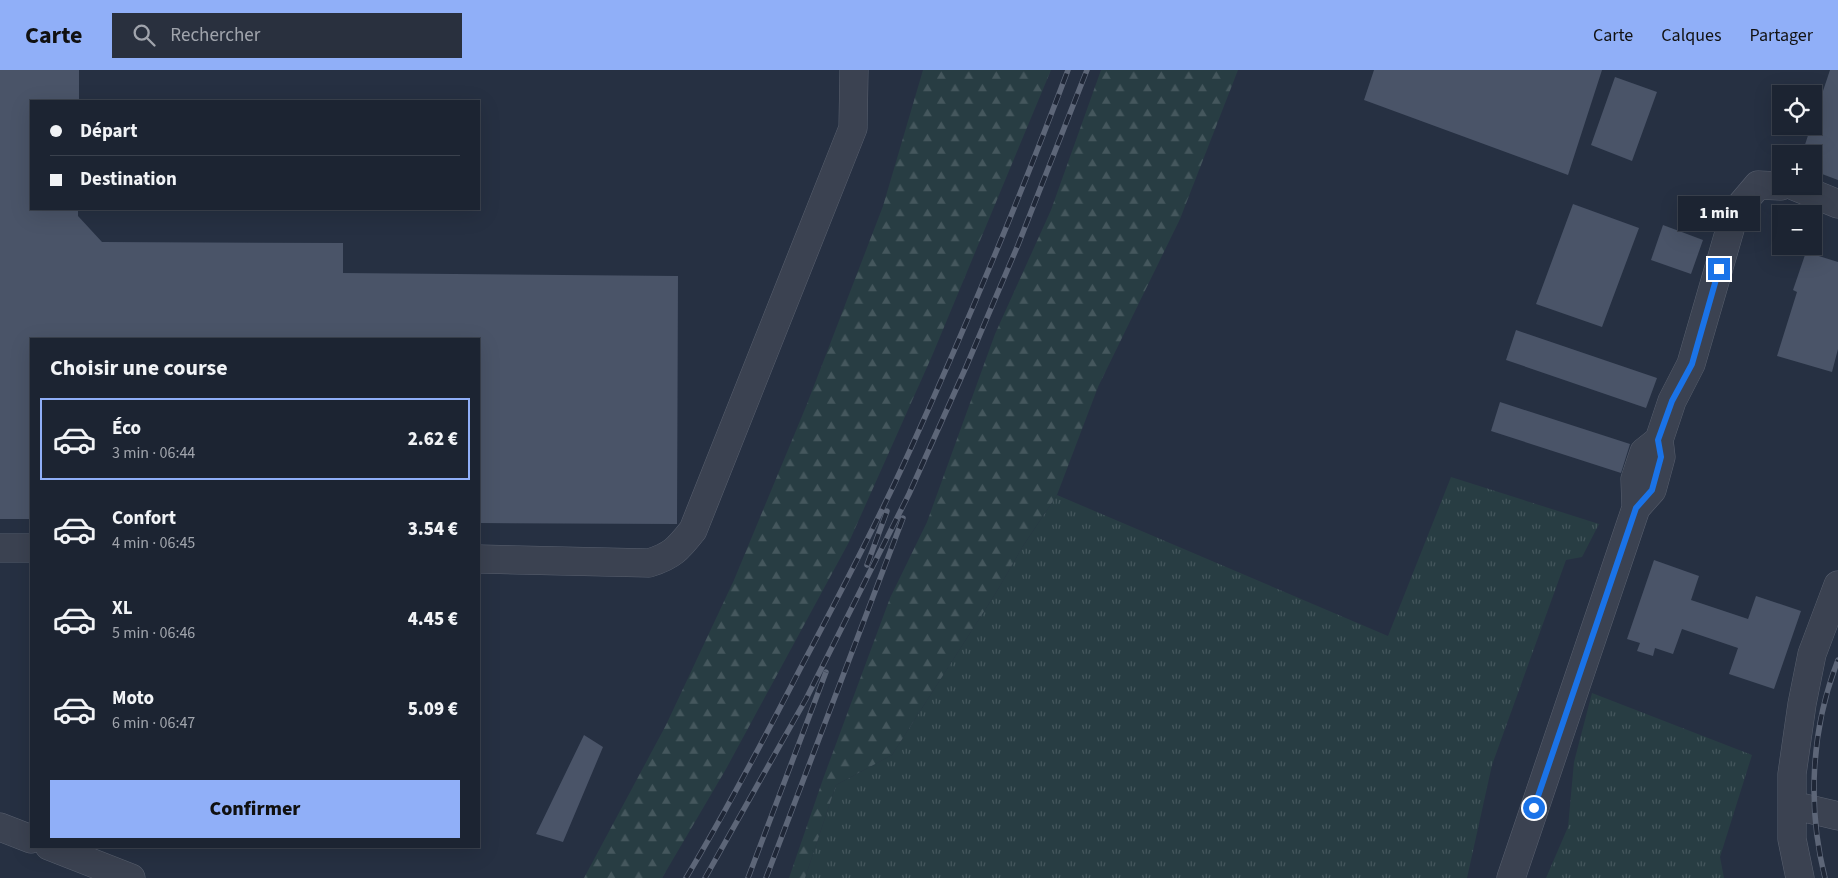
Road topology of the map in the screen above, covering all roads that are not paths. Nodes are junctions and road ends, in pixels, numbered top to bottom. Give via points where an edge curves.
1 (854, 70) edge
2 (1772, 186) edge
3 (1816, 195) edge
4 (1838, 204) edge
5 (0, 548) edge
6 (30, 548) edge
7 (480, 559) edge
8 (1838, 585) edge
9 (1792, 805) junction
10 (1838, 816) edge
11 (0, 827) edge
12 (30, 839) edge
13 (54, 848) edge
14 (131, 878) edge
15 (1510, 878) edge
16 (1800, 878) edge

1 - 7 street via 853,128 693,530 682,545 667,557 649,563
2 - 15 street via 1758,185 1735,212 1692,364 1672,401 1658,440 1644,452 1635,479 1636,508
3 - 4 street
5 - 6 street
8 - 9 street via 1812,654 1792,774
9 - 10 street
9 - 16 street via 1792,839
11 - 12 street
13 - 14 street

